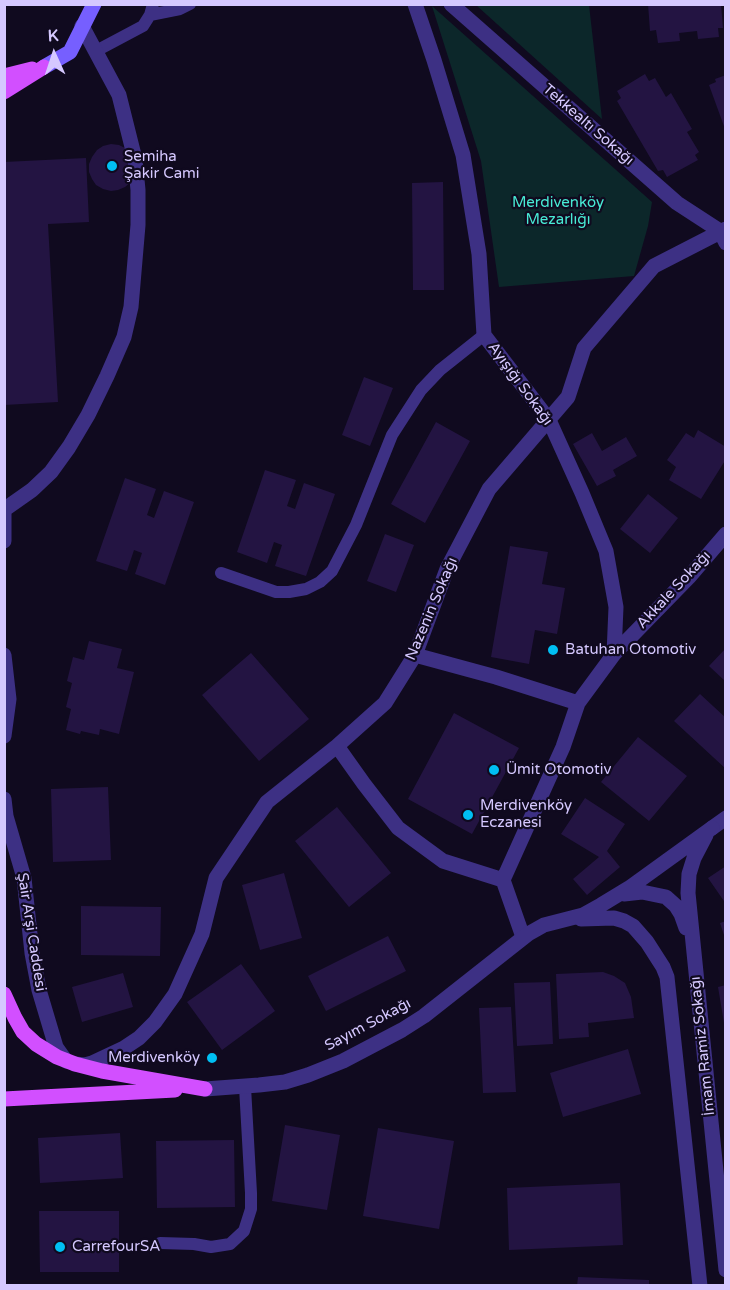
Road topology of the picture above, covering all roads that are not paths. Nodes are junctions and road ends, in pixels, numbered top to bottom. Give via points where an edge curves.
1 (94, 4) edge
2 (190, 4) edge
3 (416, 4) edge
4 (451, 4) edge
5 (151, 10) edge
6 (82, 26) junction
7 (96, 51) junction
8 (44, 67) junction
9 (4, 76) edge
10 (4, 92) edge
11 (724, 234) edge
12 (484, 335) junction
13 (549, 420) junction
14 (5, 509) edge
15 (726, 534) edge
16 (4, 541) edge
17 (221, 573) dead end
18 (614, 654) junction
19 (4, 655) edge
20 (415, 655) junction
21 (578, 703) junction
22 (4, 736) edge
23 (337, 746) junction
24 (4, 799) edge
25 (726, 818) edge
26 (712, 828) junction
27 (503, 880) junction
28 (613, 899) junction
29 (560, 921) junction
30 (523, 937) junction
31 (693, 954) junction
32 (4, 994) edge
33 (71, 1063) junction
34 (245, 1087) junction
35 (205, 1089) junction
36 (4, 1099) edge
37 (160, 1243) dead end
38 (726, 1270) edge
39 (700, 1286) edge

1 - 6 main road
2 - 5 lane via 180,9
3 - 12 street, Ayışığı Sokağı via 463,155 479,255
4 - 11 street, Tekkealtı Sokağı via 677,203
5 - 7 lane via 143,26
6 - 7 street
6 - 8 main road via 70,52
7 - 14 street via 119,95 135,159 138,225 131,307 124,337 107,376 69,447 51,472
8 - 9 main road
8 - 10 main road
11 - 13 street, Nazenin Sokağı via 654,266 584,348 568,397
12 - 13 street, Ayışığı Sokağı
12 - 17 lane via 421,390 392,435 347,543 332,571 320,582 306,589 276,592
13 - 18 street, Ayışığı Sokağı via 606,551 616,607
13 - 20 street, Nazenin Sokağı via 489,489 447,569
14 - 16 street
15 - 18 street, Akkale Sokağı
18 - 21 street, Akkale Sokağı
19 - 22 street via 9,699
20 - 21 street
20 - 23 street, Nazenin Sokağı via 385,703
21 - 27 street, Akkale Sokağı
23 - 27 street via 398,828 443,861
23 - 33 street, Nazenin Sokağı via 267,802 216,878 202,934 175,994 155,1022 124,1048 92,1063
24 - 33 street, Şair Arşi Caddesi via 24,878 39,990 56,1047
25 - 26 street, Sayım Sokağı
26 - 28 street, Sayım Sokağı
26 - 31 street, İmam Ramiz Sokağı via 697,850 689,874
27 - 30 street
28 - 29 street, Sayım Sokağı via 583,915
28 - 31 street via 634,892 666,897 681,914
29 - 30 street, Sayım Sokağı
29 - 39 street, İmam Ramiz Sokağı via 624,921 644,937 667,977
30 - 34 street, Sayım Sokağı via 402,1030 308,1075
31 - 38 street, İmam Ramiz Sokağı
32 - 33 main road via 29,1038
33 - 35 main road
34 - 35 street, Sayım Sokağı
34 - 37 lane via 251,1209 244,1230 230,1244 212,1247
35 - 36 main road, Sayım Sokağı

